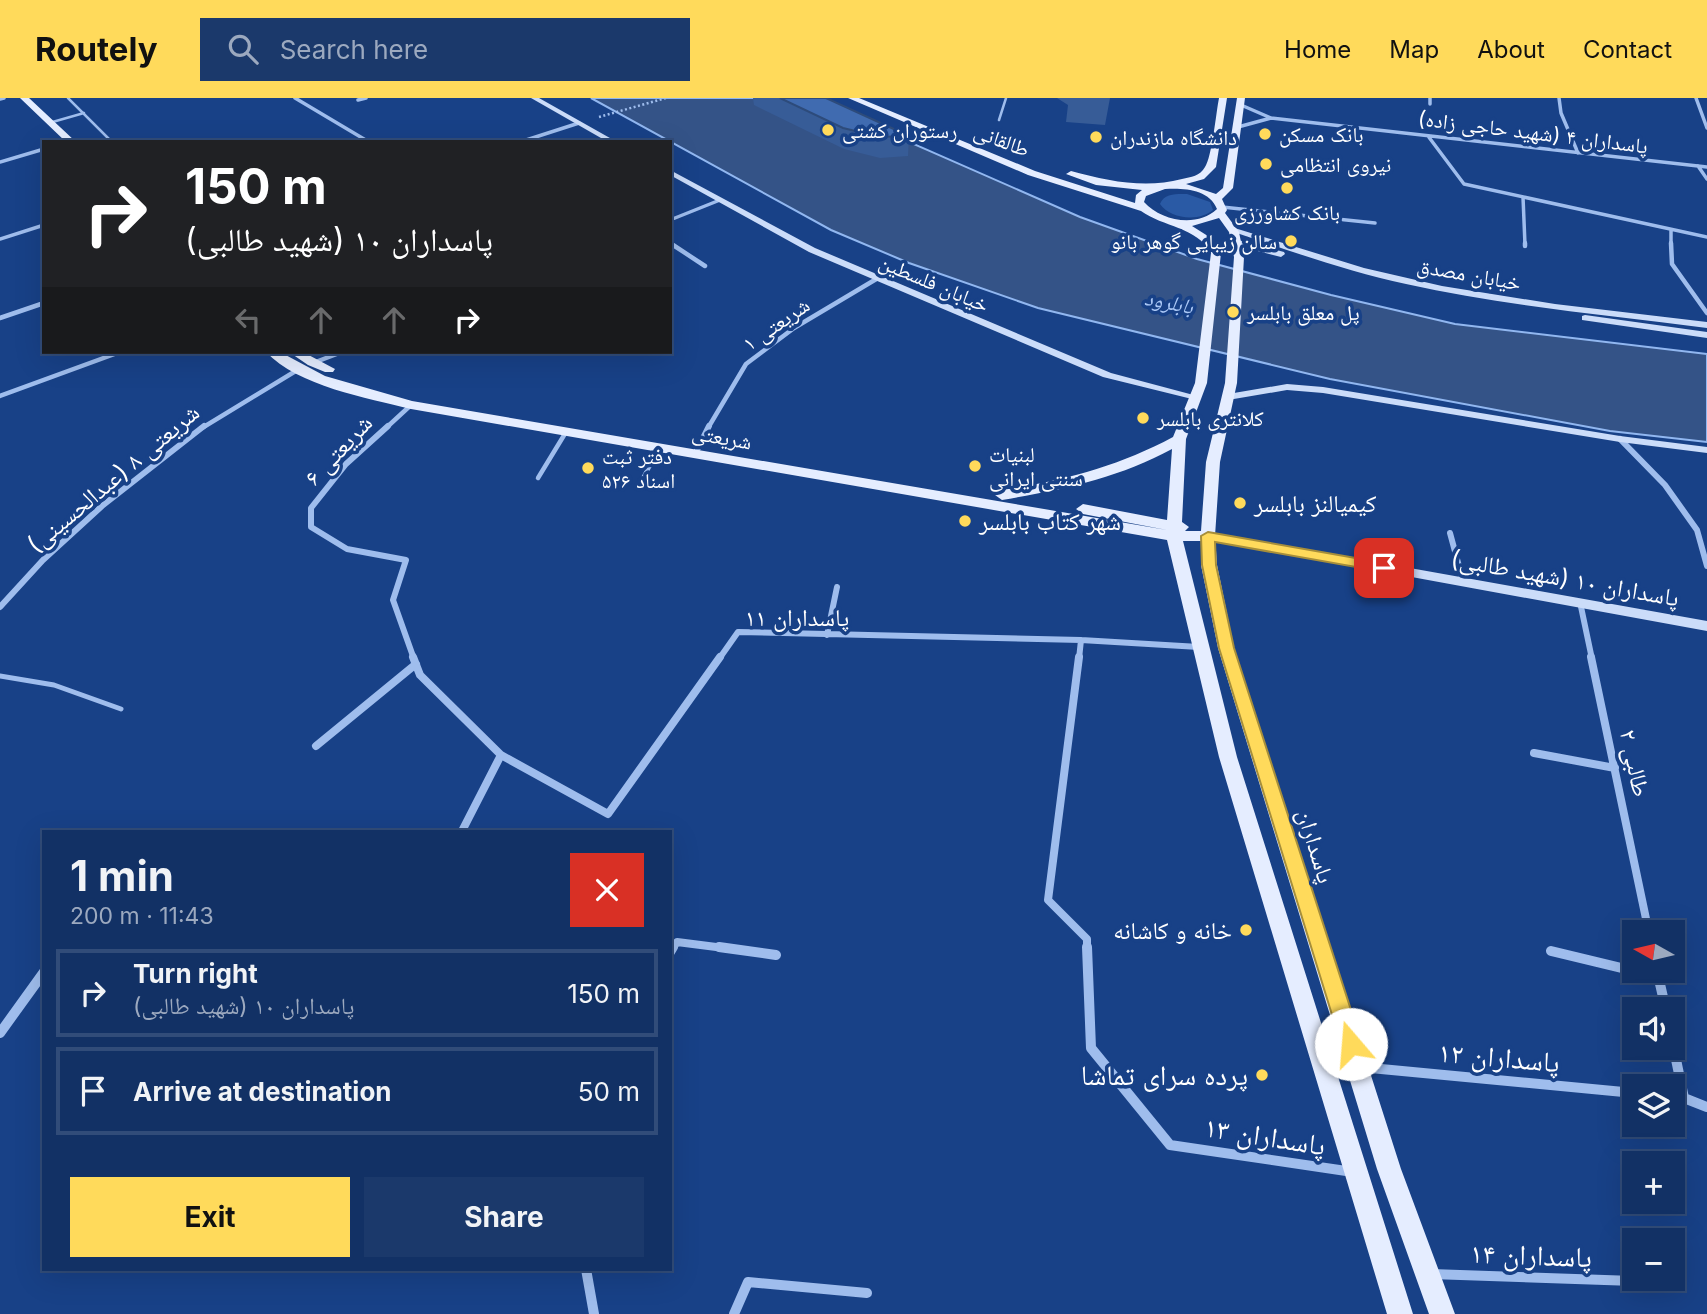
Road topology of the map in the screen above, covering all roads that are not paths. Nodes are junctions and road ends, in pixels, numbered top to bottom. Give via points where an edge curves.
1 (9, 98) edge
2 (24, 98) edge
3 (68, 98) edge
4 (295, 98) edge
5 (366, 98) edge
6 (534, 98) edge
7 (852, 98) edge
8 (878, 98) edge
9 (1006, 98) edge
10 (1223, 98) edge
11 (1430, 98) edge
12 (1559, 98) edge
13 (358, 100) dead end
14 (1697, 100) edge
15 (1241, 102) edge
16 (1707, 103) edge
17 (1430, 104) dead end
18 (913, 112) dead end
19 (83, 113) junction
20 (1271, 118) junction
21 (999, 120) dead end
22 (49, 123) junction
23 (579, 123) junction
24 (1238, 127) junction
25 (1707, 128) edge
26 (50, 136) dead end
27 (1428, 136) junction
28 (70, 140) edge
29 (110, 140) edge
30 (366, 140) edge
31 (526, 140) edge
32 (610, 140) edge
33 (42, 150) edge
34 (1578, 153) junction
35 (0, 162) edge
36 (1698, 166) junction
37 (1707, 167) edge
38 (1062, 171) dead end
39 (672, 174) edge
40 (1707, 179) edge
41 (1111, 184) junction
42 (1159, 187) junction
43 (1523, 197) junction
44 (1103, 198) junction
45 (720, 200) junction
46 (1219, 206) junction
47 (1142, 208) junction
48 (672, 219) edge
49 (1164, 219) junction
50 (1374, 223) dead end
51 (42, 226) edge
52 (1231, 228) junction
53 (1671, 230) junction
54 (1707, 237) edge
55 (0, 239) edge
56 (1238, 243) junction
57 (672, 244) edge
58 (1525, 246) dead end
59 (705, 266) dead end
60 (878, 278) junction
61 (42, 304) edge
62 (1707, 313) edge
63 (0, 318) edge
64 (1707, 325) edge
65 (1707, 335) edge
66 (115, 354) edge
67 (275, 354) edge
68 (299, 354) edge
69 (337, 354) edge
70 (313, 363) junction
71 (297, 369) junction
72 (1229, 390) junction
73 (0, 396) edge
74 (1196, 397) junction
75 (411, 405) junction
76 (566, 432) junction
77 (1179, 439) junction
78 (1620, 439) junction
79 (659, 447) junction
80 (697, 449) junction
81 (1707, 450) edge
82 (538, 478) dead end
83 (639, 486) dead end
84 (1002, 495) junction
85 (1174, 530) junction
86 (1450, 533) dead end
87 (1208, 536) junction
88 (1707, 566) edge
89 (1463, 581) junction
90 (837, 587) dead end
91 (1580, 602) junction
92 (0, 605) edge
93 (1707, 626) edge
94 (827, 635) junction
95 (1081, 640) junction
96 (1200, 647) junction
97 (416, 664) junction
98 (0, 676) edge
99 (121, 709) dead end
100 (316, 746) dead end
101 (1534, 753) dead end
102 (501, 755) junction
103 (1615, 768) junction
104 (463, 830) edge
105 (1646, 920) edge
106 (672, 949) edge
107 (1551, 951) dead end
108 (776, 955) dead end
109 (1622, 968) edge
110 (42, 975) edge
111 (0, 1033) edge
112 (1359, 1067) junction
113 (1622, 1092) edge
114 (1685, 1098) edge
115 (1707, 1107) edge
116 (1354, 1172) junction
117 (586, 1271) edge
118 (1427, 1274) junction
119 (1622, 1281) edge
120 (867, 1293) dead end
121 (594, 1314) edge
122 (734, 1314) edge
123 (1399, 1314) edge
124 (1442, 1314) edge

1 - 26 main road
2 - 22 main road
3 - 19 lane
4 - 30 street
5 - 13 street
6 - 23 street
7 - 44 main road, طالقانی
8 - 18 main road
9 - 21 lane
10 - 42 main road via 1209,171 1196,179
11 - 17 street
12 - 34 street
14 - 16 street
14 - 25 street
15 - 20 street, پاسداران ۴ (شهید حاجی زاده)
15 - 24 main road
19 - 22 lane
19 - 29 lane
20 - 24 street, پاسداران ۴ (شهید حاجی زاده)
20 - 27 street, پاسداران ۴ (شهید حاجی زاده)
22 - 28 main road
23 - 31 street
23 - 32 street
24 - 46 main road via 1226,192
27 - 34 street, پاسداران ۴ (شهید حاجی زاده)
27 - 43 street via 1464,184
33 - 35 street
34 - 36 street, پاسداران ۴ (شهید حاجی زاده)
36 - 37 street, پاسداران ۴ (شهید حاجی زاده)
36 - 40 street
38 - 41 main road
39 - 45 street, خیابان فلسطین
41 - 42 main road
41 - 44 main road via 1115,193
42 - 46 main road via 1191,188
42 - 47 main road via 1140,196
43 - 53 street
43 - 58 street
44 - 47 main road, طالقانی
45 - 48 street
45 - 60 street, خیابان فلسطین via 812,250
46 - 49 main road via 1210,219
46 - 50 street
46 - 52 main road
47 - 49 main road, طالقانی
49 - 74 main road, طالقانی via 1200,234 1216,253
51 - 55 street
52 - 56 main road
52 - 64 street, خیابان مصدق via 1319,259 1405,281
53 - 54 street
53 - 62 street via 1672,264
56 - 65 street, خیابان مصدق via 1468,300
56 - 72 main road, پاسداران
57 - 59 street
60 - 74 street, خیابان فلسطین via 1107,375
60 - 80 street, شریعتی ۱ via 794,328 746,364
61 - 63 street
66 - 73 street
67 - 71 main road, شریعتی
68 - 70 main road, شریعتی
69 - 70 street, شریعتی ۸ (عبدالحسینی)
70 - 71 street, شریعتی ۸ (عبدالحسینی)
70 - 80 main road, شریعتی via 420,395
71 - 75 main road, شریعتی
71 - 92 street, شریعتی ۸ (عبدالحسینی) via 227,409 165,454 42,561
72 - 78 street via 1323,390
72 - 87 main road, پاسداران via 1213,462
74 - 77 main road
75 - 76 main road, شریعتی
75 - 97 street, شریعتی ۶ via 346,464 311,508 311,527 347,549 407,560 393,600
76 - 79 main road, شریعتی
76 - 82 lane
77 - 84 main road via 1119,469 1055,488
77 - 85 main road
78 - 81 street
78 - 88 street via 1665,485 1698,530
79 - 80 main road, شریعتی
79 - 83 lane
80 - 84 main road, شریعتی
80 - 85 main road, شریعتی
84 - 85 main road, شریعتی
85 - 87 main road
85 - 96 main road
86 - 89 street
87 - 89 street, پاسداران ۱۰ (شهید طالبی)
87 - 112 main road, پاسداران via 1209,565 1226,648
89 - 91 street, پاسداران ۱۰ (شهید طالبی)
90 - 94 street
91 - 93 street, پاسداران ۱۰ (شهید طالبی)
91 - 103 street, طالبی ۲
94 - 95 street, پاسداران ۱۱
94 - 102 street, پاسداران ۱۱ via 738,632 608,814
95 - 96 street, پاسداران ۱۱
95 - 116 street, پاسداران ۱۳ via 1048,900 1087,939 1091,1048 1170,1144
96 - 116 main road via 1269,896
97 - 100 street
97 - 102 street, شریعتی ۶ via 420,675
98 - 99 lane via 54,685
101 - 103 street
102 - 104 street
103 - 105 street, طالبی ۲
106 - 108 street via 677,942
107 - 109 street
110 - 111 street
112 - 113 street, پاسداران ۱۲
112 - 118 main road, پاسداران
114 - 115 street
116 - 123 main road
117 - 121 street
118 - 119 street, پاسداران ۱۴
118 - 124 main road, پاسداران
120 - 122 street via 748,1282

